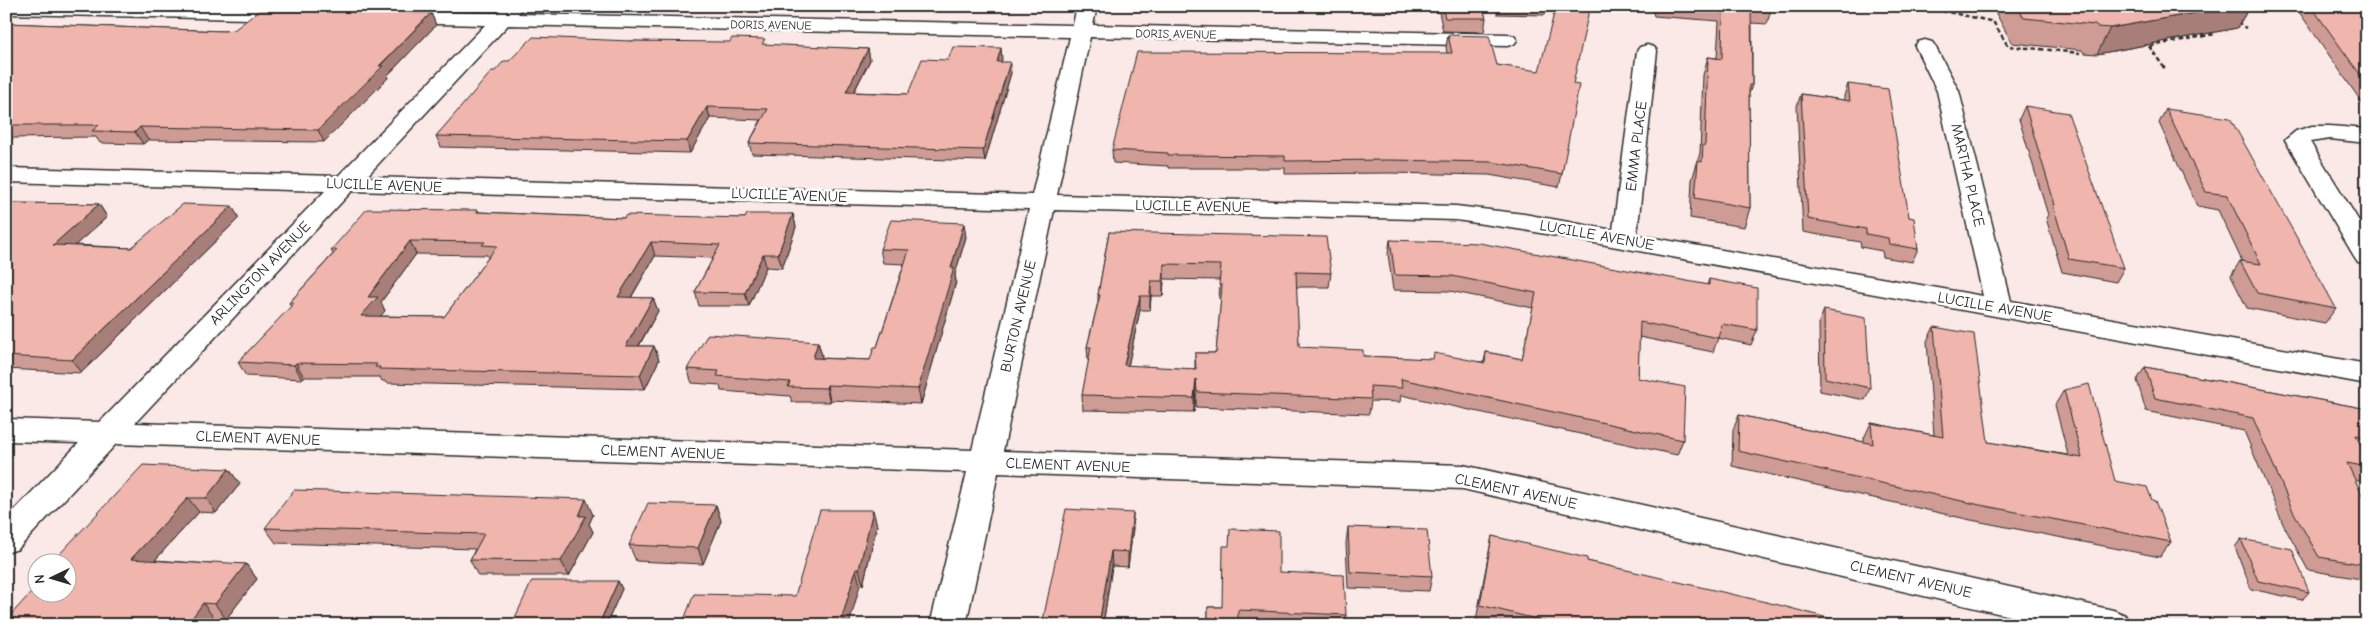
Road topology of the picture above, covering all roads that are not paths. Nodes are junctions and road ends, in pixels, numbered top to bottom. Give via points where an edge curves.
1 (800, 6) edge
2 (6, 8) edge
3 (224, 10) edge
4 (508, 13) edge
5 (307, 15) edge
6 (375, 16) edge
7 (1085, 19) edge
8 (790, 25) junction
9 (1507, 40) dead end
10 (1925, 46) dead end
11 (1647, 51) dead end
12 (2367, 136) edge
13 (6, 175) edge
14 (345, 184) junction
15 (1044, 202) junction
16 (1624, 240) junction
17 (2367, 256) edge
18 (1999, 308) junction
19 (2367, 374) edge
20 (6, 430) edge
21 (108, 433) junction
22 (985, 462) junction
23 (6, 540) edge
24 (948, 625) edge
25 (2113, 625) edge

1 - 8 street
2 - 3 street
3 - 5 street
4 - 6 street, DORIS AVENUE
4 - 8 street, DORIS AVENUE
4 - 14 street, ARLINGTON AVENUE
7 - 8 street, DORIS AVENUE
7 - 9 street, DORIS AVENUE
7 - 15 street, BURTON AVENUE
10 - 18 street, MARTHA PLACE via 1948,91
11 - 16 street, EMMA PLACE
12 - 17 street via 2316,132 2304,134 2297,140
13 - 14 street, LUCILLE AVENUE
14 - 15 street, LUCILLE AVENUE
14 - 21 street, ARLINGTON AVENUE
15 - 16 street, LUCILLE AVENUE via 1456,213
15 - 22 street, BURTON AVENUE
16 - 18 street, LUCILLE AVENUE
18 - 19 street, LUCILLE AVENUE
20 - 21 street, CLEMENT AVENUE
21 - 22 street, CLEMENT AVENUE
21 - 23 street, ARLINGTON AVENUE
22 - 24 street, BURTON AVENUE
22 - 25 street, CLEMENT AVENUE via 1463,477

